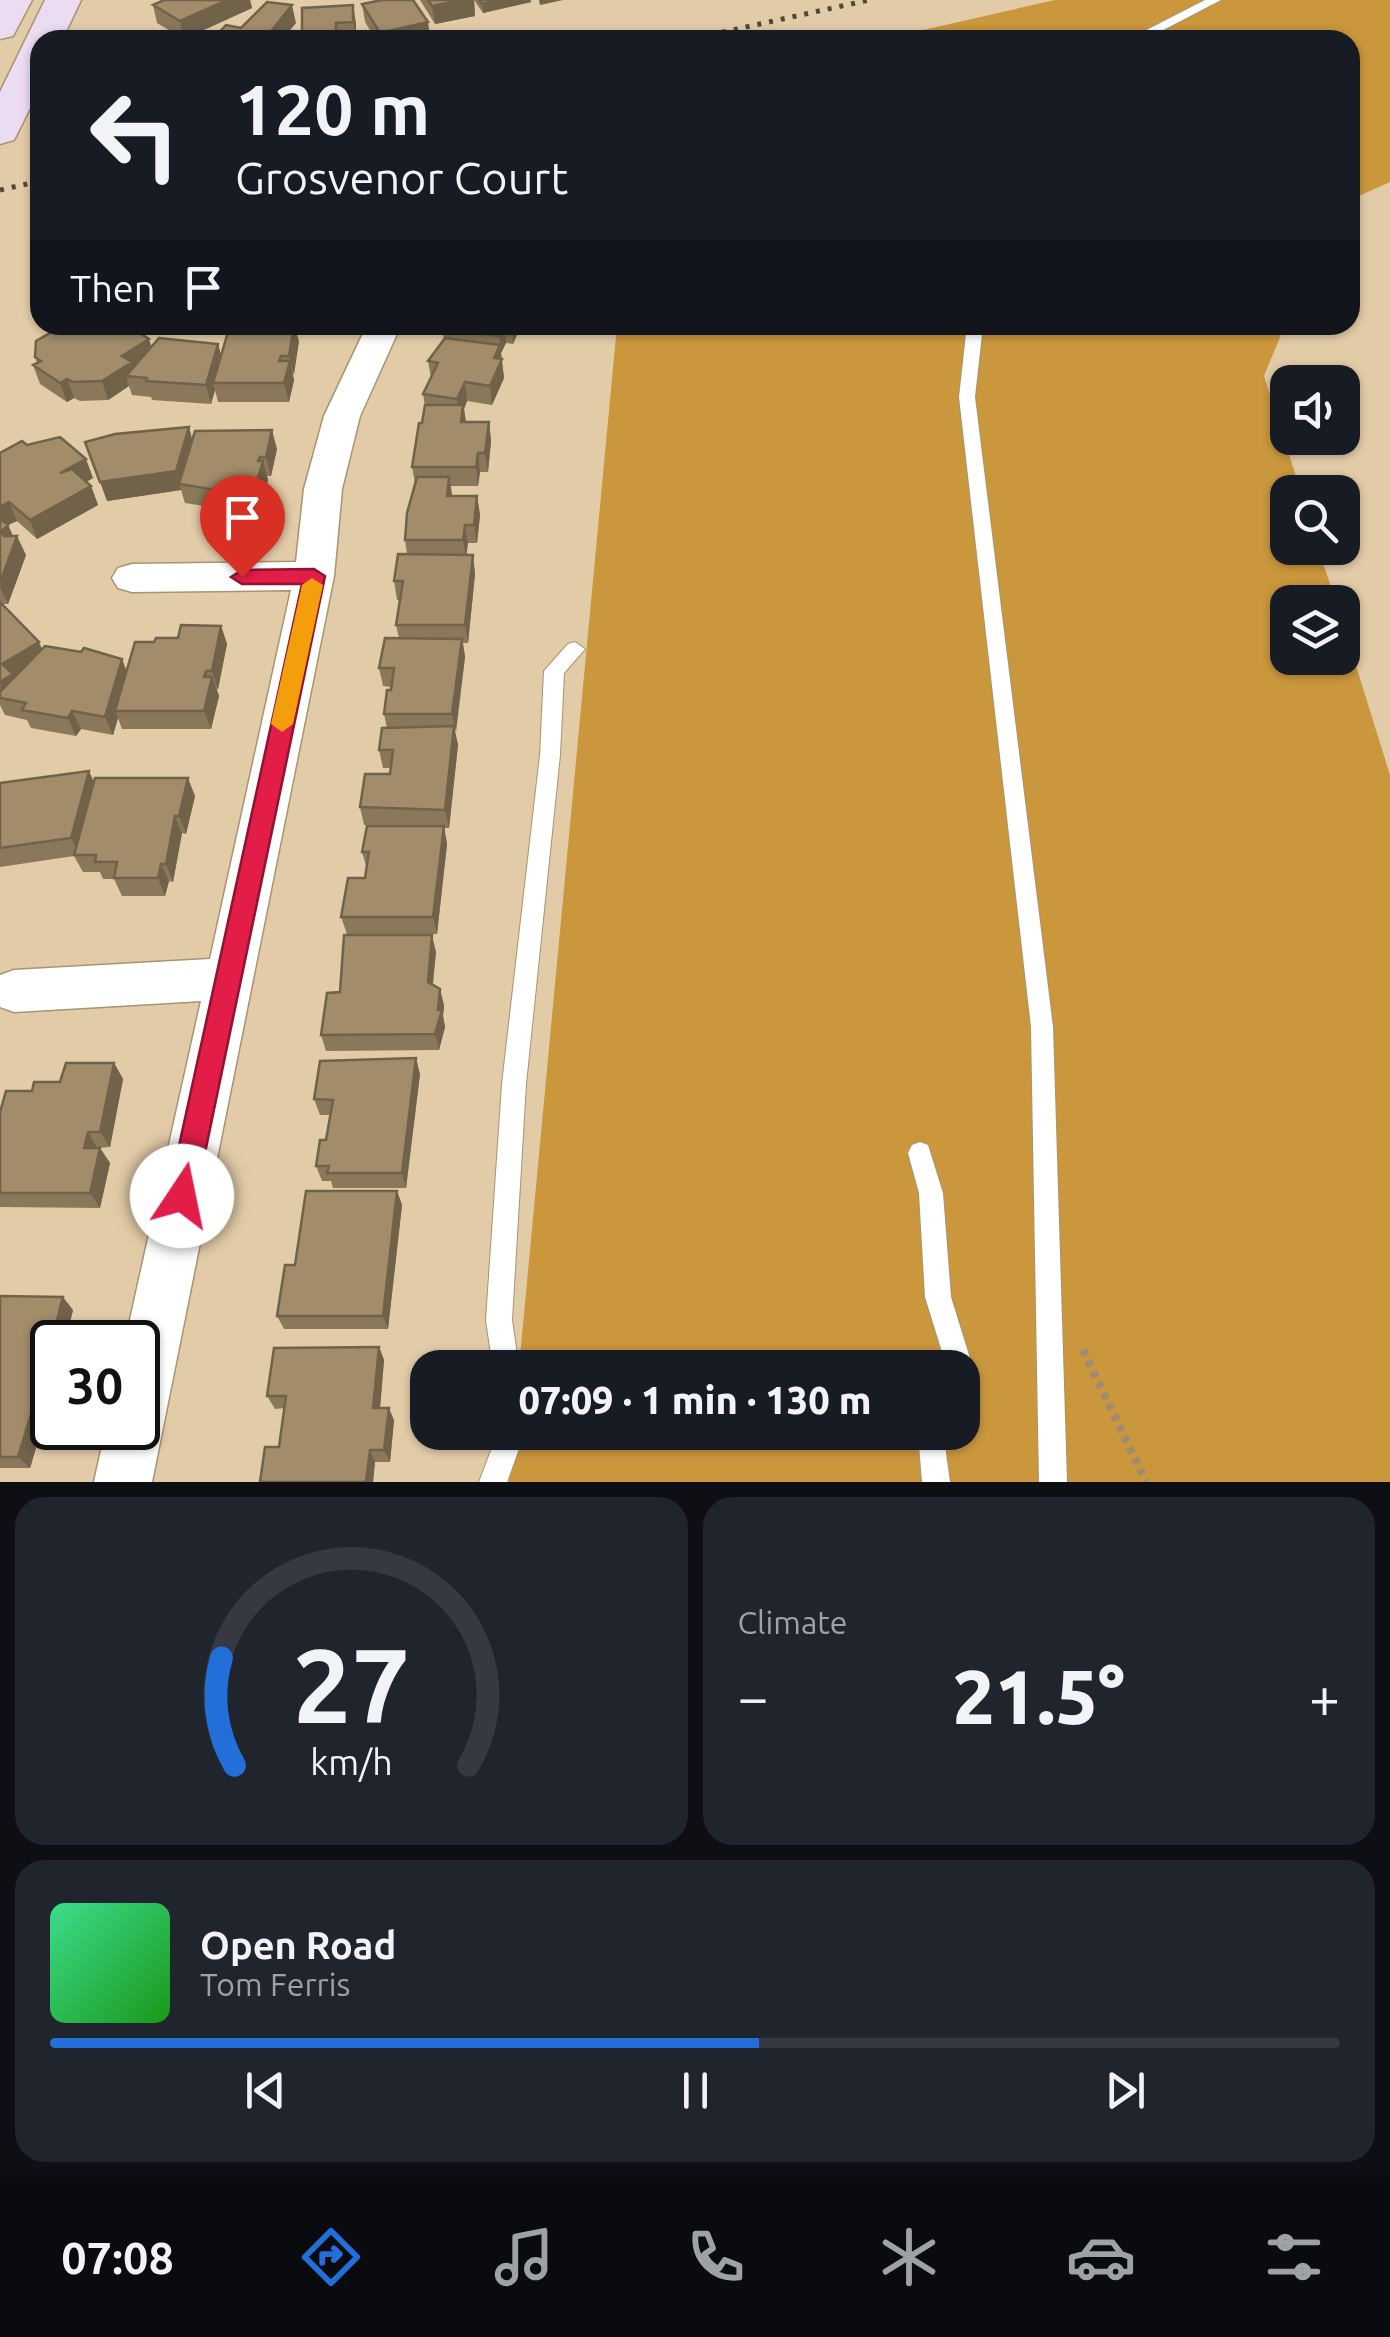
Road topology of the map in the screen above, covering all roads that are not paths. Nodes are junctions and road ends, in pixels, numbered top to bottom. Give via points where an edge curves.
1 (14, 0) edge
2 (63, 0) edge
3 (1215, 0) edge
4 (1172, 18) junction
5 (0, 28) edge
6 (49, 30) edge
7 (1151, 30) edge
8 (1171, 30) edge
9 (30, 69) edge
10 (0, 132) edge
11 (379, 335) edge
12 (973, 335) edge
13 (314, 576) junction
14 (132, 578) dead end
15 (575, 649) dead end
16 (226, 979) junction
17 (14, 991) dead end
18 (920, 1152) dead end
19 (157, 1320) edge
20 (503, 1350) edge
21 (954, 1350) edge
22 (130, 1450) edge
23 (505, 1450) edge
24 (933, 1450) edge
25 (123, 1482) edge
26 (493, 1482) edge
27 (936, 1482) edge
28 (1052, 1482) edge

1 - 5 main road
2 - 6 main road
3 - 4 lane
4 - 7 lane
4 - 8 lane
9 - 10 main road
11 - 13 street via 342,416 323,490
12 - 28 lane via 967,397 1042,1026
13 - 14 street
13 - 16 street
15 - 20 lane via 554,672 512,1124 499,1320
16 - 17 street
16 - 19 street
18 - 21 lane via 938,1297
22 - 25 street
23 - 26 lane
24 - 27 lane

